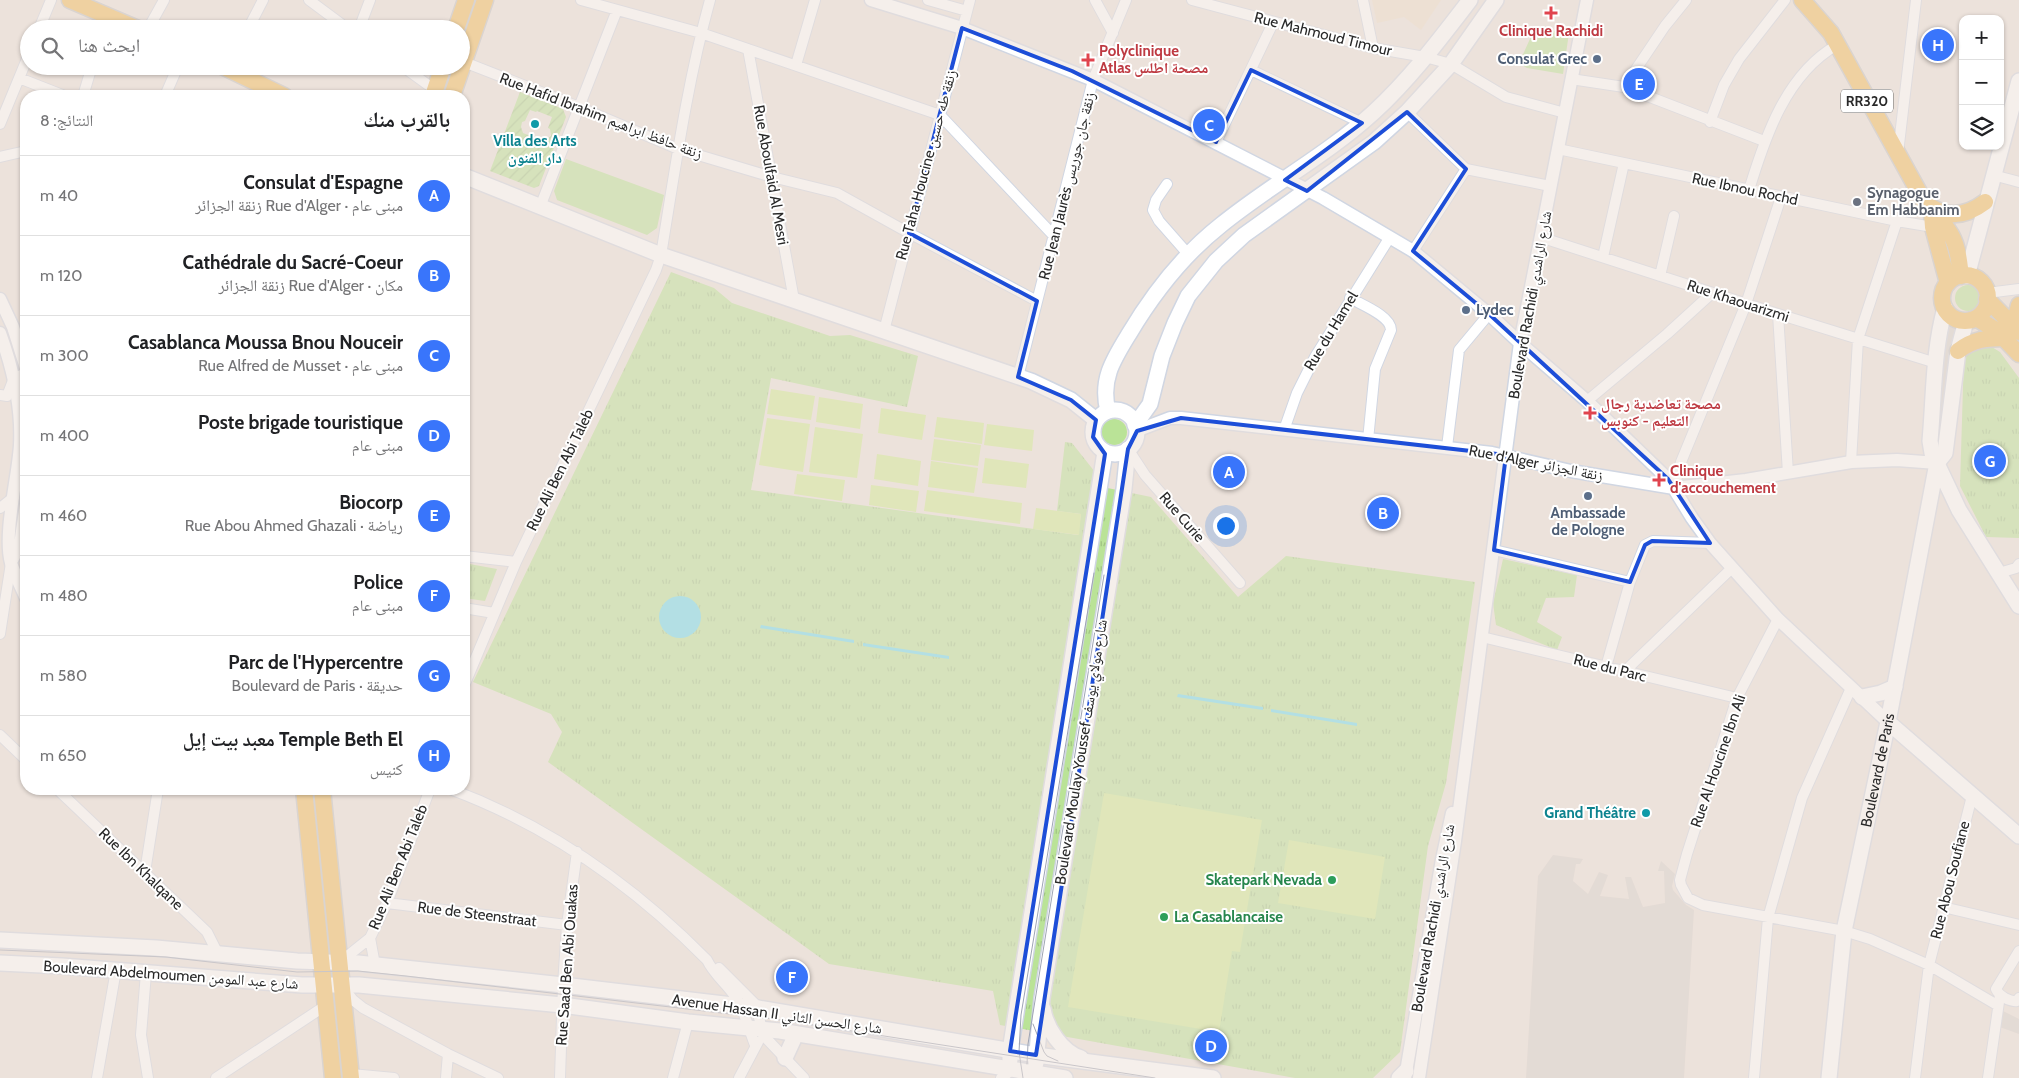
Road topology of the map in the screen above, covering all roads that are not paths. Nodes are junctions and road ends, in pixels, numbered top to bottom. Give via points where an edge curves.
1 (51, 0) edge
2 (70, 0) edge
3 (164, 0) edge
4 (263, 0) edge
5 (309, 0) edge
6 (370, 0) edge
7 (466, 0) edge
8 (485, 0) edge
9 (581, 0) edge
10 (710, 0) edge
11 (815, 0) edge
12 (871, 0) edge
13 (928, 0) edge
14 (970, 0) edge
15 (1095, 0) edge
16 (1126, 0) edge
17 (1192, 0) edge
18 (1363, 0) edge
19 (1470, 0) edge
20 (1496, 0) edge
21 (1587, 0) edge
22 (1686, 0) edge
23 (1785, 0) edge
24 (1802, 0) edge
25 (1916, 0) edge
26 (87, 3) edge
27 (617, 10) junction
28 (967, 11) junction
29 (43, 20) edge
30 (120, 20) edge
31 (153, 20) edge
32 (253, 20) edge
33 (336, 20) edge
34 (362, 20) edge
35 (459, 20) edge
36 (1273, 23) junction
37 (962, 28) junction
38 (701, 33) junction
39 (1113, 33) junction
40 (470, 44) edge
41 (1837, 45) junction
42 (1373, 48) junction
43 (748, 49) junction
44 (1425, 57) junction
45 (470, 64) edge
46 (1450, 64) junction
47 (796, 65) junction
48 (1251, 70) junction
49 (20, 75) edge
50 (89, 75) edge
51 (174, 75) edge
52 (242, 75) edge
53 (413, 75) edge
54 (441, 75) edge
55 (459, 75) edge
56 (19, 78) junction
57 (1571, 79) junction
58 (1093, 80) junction
59 (2019, 81) edge
60 (1624, 86) junction
61 (50, 90) edge
62 (85, 90) edge
63 (167, 90) edge
64 (272, 90) edge
65 (430, 90) edge
66 (435, 90) edge
67 (454, 90) edge
68 (579, 107) junction
69 (1407, 112) junction
70 (1565, 113) junction
71 (940, 115) junction
72 (1710, 122) junction
73 (1362, 123) junction
74 (0, 124) edge
75 (1764, 141) junction
76 (1216, 142) junction
77 (678, 149) junction
78 (1558, 149) junction
79 (20, 152) edge
80 (1898, 156) junction
81 (0, 157) edge
82 (1624, 164) junction
83 (1466, 169) junction
84 (1993, 176) junction
85 (772, 177) junction
86 (470, 178) edge
87 (1287, 179) junction
88 (2019, 182) edge
89 (1167, 184) dead end
90 (1550, 186) junction
91 (1748, 190) junction
92 (1307, 191) junction
93 (1782, 197) junction
94 (1985, 202) junction
95 (540, 207) junction
96 (1930, 215) junction
97 (1674, 216) dead end
98 (1897, 221) junction
99 (908, 234) junction
100 (1054, 236) junction
101 (1390, 237) junction
102 (1540, 237) junction
103 (1413, 251) junction
104 (1188, 254) junction
105 (661, 255) junction
106 (1603, 257) junction
107 (1660, 276) junction
108 (1959, 278) junction
109 (2019, 289) edge
110 (1712, 293) junction
111 (1987, 296) junction
112 (1350, 298) junction
113 (0, 299) edge
114 (794, 300) junction
115 (1038, 301) junction
116 (1746, 304) junction
117 (2019, 305) edge
118 (1944, 308) junction
119 (1489, 314) junction
120 (1778, 314) junction
121 (1971, 319) junction
122 (13, 327) junction
123 (20, 328) edge
124 (884, 331) junction
125 (0, 333) edge
126 (2015, 333) edge
127 (1858, 339) junction
128 (1520, 343) junction
129 (20, 349) edge
130 (1958, 351) junction
131 (2019, 354) edge
132 (1936, 363) junction
133 (20, 376) edge
134 (1018, 377) junction
135 (14, 378) junction
136 (0, 395) edge
137 (20, 395) edge
138 (1588, 402) junction
139 (1102, 416) junction
140 (1136, 428) junction
141 (1284, 430) junction
142 (1368, 440) junction
143 (20, 445) edge
144 (1448, 447) junction
145 (1128, 449) junction
146 (1105, 452) junction
147 (1506, 456) junction
148 (1851, 462) junction
149 (1937, 463) junction
150 (1788, 473) junction
151 (1674, 488) junction
152 (20, 494) edge
153 (14, 497) junction
154 (0, 509) edge
155 (10, 523) junction
156 (20, 532) edge
157 (1710, 543) junction
158 (20, 545) edge
159 (1494, 550) junction
160 (470, 557) edge
161 (11, 562) junction
162 (516, 562) junction
163 (2019, 564) edge
164 (1732, 568) junction
165 (1999, 573) junction
166 (1630, 582) junction
167 (1240, 583) dead end
168 (20, 584) edge
169 (2019, 606) edge
170 (470, 609) edge
171 (494, 613) junction
172 (1778, 619) junction
173 (0, 634) edge
174 (1482, 637) junction
175 (1606, 667) junction
176 (470, 671) edge
177 (1625, 671) junction
178 (1894, 687) junction
179 (1856, 693) junction
180 (1737, 698) junction
181 (1888, 722) junction
182 (0, 735) edge
183 (20, 754) edge
184 (63, 795) edge
185 (157, 795) edge
186 (305, 795) edge
187 (315, 795) edge
188 (323, 795) edge
189 (428, 795) edge
190 (464, 795) edge
191 (1972, 796) junction
192 (2019, 836) edge
193 (577, 852) junction
194 (145, 872) junction
195 (387, 903) junction
196 (1943, 907) junction
197 (1768, 918) junction
198 (567, 925) junction
199 (2019, 925) edge
200 (1844, 931) junction
201 (329, 935) tunnel mouth
202 (370, 938) junction
203 (0, 940) edge
204 (2019, 951) edge
205 (218, 954) junction
206 (708, 960) junction
207 (320, 961) junction
208 (340, 962) junction
209 (0, 963) edge
210 (375, 965) junction
211 (1929, 965) junction
212 (116, 970) junction
213 (146, 973) junction
214 (342, 985) junction
215 (563, 985) junction
216 (324, 986) junction
217 (1042, 998) junction
218 (2019, 998) edge
219 (1999, 1000) junction
220 (562, 1005) junction
221 (326, 1006) junction
222 (741, 1007) junction
223 (758, 1008) junction
224 (688, 1022) junction
225 (337, 1027) tunnel mouth
226 (758, 1031) junction
227 (796, 1034) junction
228 (755, 1045) junction
229 (1010, 1051) junction
230 (448, 1054) junction
231 (1036, 1055) junction
232 (785, 1058) junction
233 (1095, 1062) junction
234 (982, 1071) edge
235 (1009, 1075) edge
236 (1035, 1076) edge
237 (1407, 1076) edge
238 (348, 1077) edge
239 (802, 1077) edge
240 (97, 1078) edge
241 (148, 1078) edge
242 (217, 1078) edge
243 (333, 1078) edge
244 (394, 1078) edge
245 (446, 1078) edge
246 (498, 1078) edge
247 (560, 1078) edge
248 (673, 1078) edge
249 (739, 1078) edge
250 (1065, 1078) edge
251 (1213, 1078) edge
252 (1754, 1078) edge
253 (1829, 1078) edge
254 (1915, 1078) edge
255 (1988, 1078) edge

1 - 29 street
2 - 26 main road
3 - 31 street
4 - 32 street
5 - 33 street
6 - 34 street
7 - 35 main road
8 - 40 main road
9 - 27 street
10 - 38 street, Rue Ali Ben Abi Taleb
11 - 47 street
12 - 37 street
13 - 28 street
14 - 28 street, Rue Taha Houcine زنقة طه حسين
15 - 39 street
16 - 39 street, Rue Jean Jaurès زنقة جان جوريس
17 - 36 street, Rue Mahmoud Timour
18 - 42 street
19 - 44 main road
20 - 46 main road
21 - 57 street, Boulevard Rachidi شارع الراشدي
22 - 60 street
23 - 72 street via 1739,59 1724,85
24 - 41 main road, RR320 via 1826,26
25 - 80 street
26 - 30 main road
27 - 38 street
27 - 68 street
28 - 37 street, Rue Taha Houcine زنقة طه حسين
36 - 42 street, Rue Mahmoud Timour
36 - 48 street
37 - 58 street
37 - 71 street, Rue Taha Houcine زنقة طه حسين
38 - 43 street
38 - 77 street, Rue Ali Ben Abi Taleb
39 - 58 street, Rue Jean Jaurès زنقة جان جوريس
41 - 75 street via 1822,54 1789,92
41 - 80 main road, RR320
42 - 44 street, Rue Mahmoud Timour
43 - 47 street
43 - 85 street, Rue Aboulfaid Al Mesri
44 - 46 street, Rue Mahmoud Timour
44 - 73 main road via 1400,87
45 - 68 street, Rue Hafid Ibrahim زنقة حافظ ابراهيم
46 - 69 main road
46 - 70 street, Rue Mahmoud Timour via 1506,97
47 - 71 street
48 - 73 street
48 - 76 street
49 - 56 street
50 - 62 street
51 - 63 street
52 - 64 main road
53 - 65 street
54 - 66 main road
55 - 67 main road
56 - 61 street
56 - 74 street
57 - 60 street
57 - 70 street, Boulevard Rachidi شارع الراشدي
58 - 76 street
58 - 100 street, Rue Jean Jaurès زنقة جان جوريس
59 - 84 main road
60 - 72 street
68 - 77 street, Rue Hafid Ibrahim زنقة حافظ ابراهيم
68 - 95 street
69 - 83 street
69 - 92 main road via 1374,142
70 - 78 street, Boulevard Rachidi شارع الراشدي
71 - 99 street, Rue Taha Houcine زنقة طه حسين
71 - 100 street
72 - 75 street
73 - 87 main road
75 - 91 street
76 - 87 street
77 - 85 street, Rue Hafid Ibrahim زنقة حافظ ابراهيم
77 - 105 street, Rue Ali Ben Abi Taleb
78 - 82 street, Rue Ibnou Rochd
78 - 90 street, Boulevard Rachidi شارع الراشدي
79 - 81 street
80 - 96 main road, RR320
82 - 91 street, Rue Ibnou Rochd
82 - 106 street
83 - 90 street
83 - 103 street
84 - 88 street
84 - 94 main road
85 - 99 street, Rue Hafid Ibrahim زنقة حافظ ابراهيم via 837,192
85 - 114 street, Rue Aboulfaid Al Mesri
86 - 95 main road
87 - 92 street
87 - 104 main road via 1223,223
89 - 104 street via 1153,210 1159,222
90 - 102 street, Boulevard Rachidi شارع الراشدي
91 - 93 street, Rue Ibnou Rochd
92 - 101 street
92 - 140 main road via 1233,245 1188,296 1168,339 1150,404
93 - 98 street, Rue Ibnou Rochd
93 - 116 street
94 - 96 main road via 1972,211
94 - 108 main road
95 - 105 main road
96 - 98 street, Rue Ibnou Rochd
96 - 108 main road, RR320 via 1948,230 1957,248
97 - 107 street
98 - 127 street
99 - 115 street, Rue Hafid Ibrahim زنقة حافظ ابراهيم
99 - 124 street, Rue Taha Houcine زنقة طه حسين
100 - 115 street, Rue Jean Jaurès زنقة جان جوريس
101 - 103 street
101 - 112 street, Rue du Hamel
102 - 106 street, Rue Khaouarizmi
102 - 128 street, Boulevard Rachidi شارع الراشدي
103 - 119 street
104 - 139 main road via 1150,299 1120,350 1105,386
105 - 114 main road
105 - 162 street, Rue Ali Ben Abi Taleb
106 - 107 street, Rue Khaouarizmi
107 - 110 street, Rue Khaouarizmi
108 - 111 main road via 1978,280
108 - 118 main road, RR320 via 1942,296
109 - 111 street
110 - 116 street, Rue Khaouarizmi
110 - 138 street
111 - 121 main road via 1984,310
111 - 126 main road
112 - 141 street, Rue du Hamel via 1306,372
112 - 142 street via 1386,319 1391,326 1375,369
113 - 122 street
114 - 124 main road
115 - 134 street, Rue Jean Jaurès زنقة جان جوريس
116 - 120 street, Rue Khaouarizmi
116 - 151 street via 1681,462
117 - 126 main road
118 - 121 main road via 1953,318
118 - 132 main road, Boulevard de Paris
119 - 128 street
119 - 144 street via 1459,350
120 - 127 street, Rue Khaouarizmi
120 - 150 street
121 - 126 main road
121 - 130 main road, Boulevard de Paris
122 - 123 street
122 - 129 street
124 - 134 main road
125 - 135 street
126 - 130 main road via 1975,341
126 - 131 main road
127 - 132 street, Rue Khaouarizmi
127 - 148 street
128 - 138 street
128 - 147 street, Boulevard Rachidi شارع الراشدي
130 - 149 main road, Boulevard de Paris via 1946,453
132 - 149 main road, Boulevard de Paris via 1930,441
133 - 135 street
134 - 139 main road
135 - 136 street via 7,396
135 - 137 street
138 - 151 street
139 - 140 main road via 1116,410 1124,412
139 - 146 main road via 1093,429 1094,440
140 - 141 street, Rue d'Alger زنقة الجزائر via 1176,418
140 - 145 main road via 1135,440
141 - 142 street, Rue d'Alger زنقة الجزائر
142 - 144 street, Rue d'Alger زنقة الجزائر
143 - 153 street
144 - 147 street, Rue d'Alger زنقة الجزائر
145 - 146 main road via 1118,454
145 - 167 street, Rue Curie via 1145,476
145 - 217 main road, Boulevard Moulay Youssef شارع مولاي يوسف
146 - 229 main road, Boulevard Moulay Youssef شارع مولاي يوسف
147 - 151 street, Rue d'Alger زنقة الجزائر via 1571,471
147 - 159 street, Boulevard Rachidi شارع الراشدي
148 - 149 street, Rue d'Alger زنقة الجزائر via 1897,460
148 - 150 street, Rue d'Alger زنقة الجزائر
149 - 165 main road via 1959,510
149 - 178 main road, Boulevard de Paris
150 - 151 street, Rue d'Alger زنقة الجزائر
151 - 157 street
152 - 153 street
153 - 154 street
153 - 155 street
154 - 155 street
155 - 156 street
155 - 161 street
157 - 164 street
157 - 166 street via 1650,542 1645,545
158 - 161 street
159 - 166 street
159 - 174 street, Boulevard Rachidi شارع الراشدي
160 - 162 street
161 - 168 street
161 - 173 street
162 - 171 street, Rue Ali Ben Abi Taleb
163 - 165 street
164 - 172 street
164 - 177 street
165 - 169 main road
166 - 175 street
170 - 171 street
171 - 176 street, Rue Ali Ben Abi Taleb
172 - 179 street
172 - 180 street, Rue Al Houcine Ibn Ali
174 - 175 street, Rue du Parc
174 - 237 street, Boulevard Rachidi شارع الراشدي via 1466,760 1445,839
175 - 177 street, Rue du Parc
177 - 180 street, Rue du Parc
178 - 179 main road via 1881,693
178 - 181 main road, Boulevard de Paris
179 - 181 street
179 - 197 street via 1802,798
180 - 197 street, Rue Al Houcine Ibn Ali via 1680,880 1685,894 1697,903
181 - 191 main road
181 - 200 main road, Boulevard de Paris
182 - 183 street
184 - 194 street, Rue Ibn Khalqane
185 - 194 street
186 - 207 main road
187 - 201 main road
188 - 208 main road
189 - 195 street, Rue Ali Ben Abi Taleb
190 - 193 street via 520,820
191 - 192 main road
191 - 196 street, Rue Abou Soufiane
193 - 198 street, Rue Saad Ben Abi Ouakas
193 - 206 street via 661,916
194 - 205 street, Rue Ibn Khalqane via 207,932
195 - 198 street, Rue de Steenstraat
195 - 202 street, Rue Ali Ben Abi Taleb
196 - 199 street
196 - 211 street, Rue Abou Soufiane
197 - 200 street
197 - 252 street
198 - 215 street, Rue Saad Ben Abi Ouakas
200 - 211 street via 1884,944
200 - 253 main road, Boulevard de Paris
202 - 208 street, Rue Ali Ben Abi Taleb
202 - 210 street
203 - 205 main road, Boulevard Abdelmoumen شارع عبد المومن
204 - 219 street via 1996,989
205 - 207 main road, Boulevard Abdelmoumen شارع عبد المومن via 297,962
206 - 222 street
206 - 223 street
207 - 208 main road, Boulevard Abdelmoumen شارع عبد المومن
207 - 216 main road
208 - 210 main road, Avenue Hassan II شارع الحسن الثاني
208 - 214 main road
209 - 212 main road, Boulevard Abdelmoumen شارع عبد المومن
210 - 215 main road, Avenue Hassan II شارع الحسن الثاني
211 - 219 street
211 - 254 street, Rue Abou Soufiane
212 - 213 main road, Boulevard Abdelmoumen شارع عبد المومن
212 - 240 street
213 - 216 main road, Boulevard Abdelmoumen شارع عبد المومن
213 - 241 street via 142,1035
214 - 216 main road, Boulevard Abdelmoumen شارع عبد المومن
214 - 220 main road, Avenue Hassan II شارع الحسن الثاني
214 - 230 street via 362,1008
214 - 238 main road
215 - 220 street, Rue Saad Ben Abi Ouakas
215 - 222 main road, Avenue Hassan II شارع الحسن الثاني
216 - 221 main road
217 - 231 main road, Boulevard Moulay Youssef شارع مولاي يوسف
217 - 233 main road via 1044,1015 1053,1034 1077,1057
218 - 219 street via 2017,1001
219 - 255 street
220 - 224 main road, Avenue Hassan II شارع الحسن الثاني
220 - 247 street, Rue Saad Ben Abi Ouakas
221 - 242 street
221 - 243 main road
222 - 223 main road, Avenue Hassan II شارع الحسن الثاني
222 - 226 street
223 - 226 street
223 - 229 main road, Avenue Hassan II شارع الحسن الثاني
224 - 226 main road, Avenue Hassan II شارع الحسن الثاني
224 - 248 street
225 - 238 main road
226 - 227 main road, Avenue Hassan II شارع الحسن الثاني
226 - 228 street
226 - 228 street
226 - 232 street
227 - 232 main road
227 - 234 main road, Avenue Hassan II شارع الحسن الثاني
228 - 249 street
229 - 231 main road, Avenue Hassan II شارع الحسن الثاني
229 - 235 main road, Boulevard Moulay Youssef شارع مولاي يوسف
230 - 245 street
230 - 246 street
231 - 233 main road, Avenue Hassan II شارع الحسن الثاني
231 - 236 main road, Boulevard Moulay Youssef شارع مولاي يوسف
232 - 239 street
233 - 251 main road, Avenue Hassan II شارع الحسن الثاني
234 - 235 main road, Avenue Hassan II شارع الحسن الثاني
235 - 236 main road, Avenue Hassan II شارع الحسن الثاني
236 - 250 main road, Avenue Hassan II شارع الحسن الثاني
238 - 244 street

